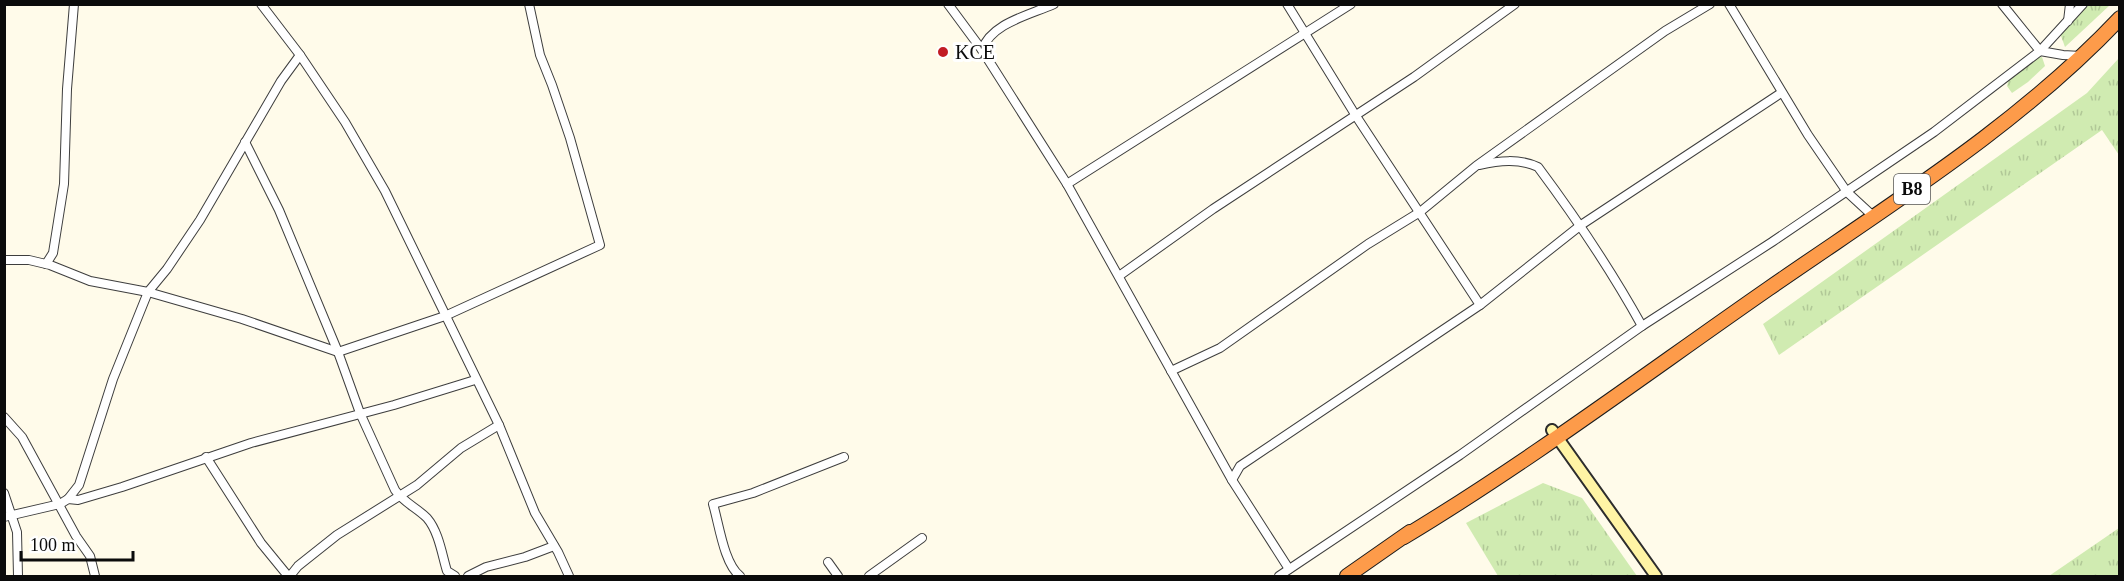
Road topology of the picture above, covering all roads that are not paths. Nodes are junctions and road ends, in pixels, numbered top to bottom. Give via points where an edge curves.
1 (74, 4) edge
2 (261, 4) edge
3 (529, 4) edge
4 (948, 4) edge
5 (1054, 4) edge
6 (1287, 4) edge
7 (1351, 4) edge
8 (1515, 4) edge
9 (1710, 4) edge
10 (1729, 4) edge
11 (2002, 4) edge
12 (2070, 4) edge
13 (2083, 4) edge
14 (2120, 18) edge
15 (2068, 21) junction
16 (1305, 34) junction
17 (982, 50) junction
18 (2040, 51) junction
19 (300, 55) junction
20 (2081, 56) junction
21 (1781, 93) junction
22 (1356, 116) junction
23 (245, 142) junction
24 (1476, 166) junction
25 (1066, 184) junction
26 (1847, 192) junction
27 (1420, 212) junction
28 (1873, 216) junction
29 (1581, 225) junction
30 (4, 260) edge
31 (46, 264) junction
32 (1119, 276) junction
33 (148, 292) junction
34 (1480, 305) junction
35 (445, 316) junction
36 (1642, 326) junction
37 (338, 352) junction
38 (1171, 371) junction
39 (475, 380) junction
40 (360, 413) junction
41 (4, 417) edge
42 (499, 425) junction
43 (1554, 434) junction
44 (206, 457) junction
45 (844, 457) dead end
46 (1232, 480) junction
47 (4, 494) edge
48 (399, 496) junction
49 (68, 499) junction
50 (60, 504) junction
51 (9, 516) edge
52 (922, 538) dead end
53 (554, 546) junction
54 (828, 562) dead end
55 (1289, 569) junction
56 (18, 576) edge
57 (95, 576) edge
58 (289, 576) edge
59 (454, 576) edge
60 (468, 576) edge
61 (569, 576) edge
62 (740, 576) edge
63 (838, 576) edge
64 (869, 576) edge
65 (1279, 576) edge
66 (1347, 576) edge
67 (1656, 576) edge

1 - 31 street via 64,184 53,253
2 - 19 street
3 - 35 street via 540,55 570,138 600,245
4 - 17 street
5 - 17 street via 998,29 986,39
6 - 16 street
7 - 16 street
8 - 22 street
9 - 24 street via 1665,31
10 - 21 street
11 - 18 street
12 - 15 street
13 - 15 street
14 - 20 highway, B8
15 - 18 street
16 - 22 street
16 - 25 street
17 - 25 street
18 - 20 street
18 - 26 street
19 - 23 street
19 - 35 street via 385,191
20 - 28 highway, B8 via 1964,153
21 - 26 street
21 - 29 street
22 - 27 street
22 - 32 street
23 - 33 street via 200,220
23 - 37 street via 279,210
24 - 27 street
24 - 29 street via 1499,161 1538,167
25 - 32 street
26 - 28 street
26 - 36 street
27 - 34 street
27 - 38 street via 1221,348
28 - 43 highway, B8
29 - 34 street
29 - 36 street
30 - 31 street
31 - 33 street via 90,281
32 - 38 street
33 - 37 street
33 - 49 street via 79,485
34 - 46 street via 1240,465
35 - 37 street
35 - 39 street
36 - 55 street via 1460,455
37 - 40 street
38 - 46 street
39 - 40 street
39 - 42 street
40 - 44 street
40 - 48 street
41 - 50 street via 22,437
42 - 48 street via 461,448
42 - 53 street
43 - 66 highway, B8
43 - 67 street
44 - 49 street via 122,487 78,500
44 - 58 street via 261,543
45 - 62 street via 753,493 713,504 728,559
46 - 55 street
47 - 51 street
48 - 58 street via 337,535
48 - 59 street via 427,519 447,572
49 - 50 street
50 - 51 street
50 - 57 street via 90,556
51 - 56 street via 17,532
52 - 64 street
53 - 60 street
53 - 61 street
54 - 63 street
55 - 65 street

